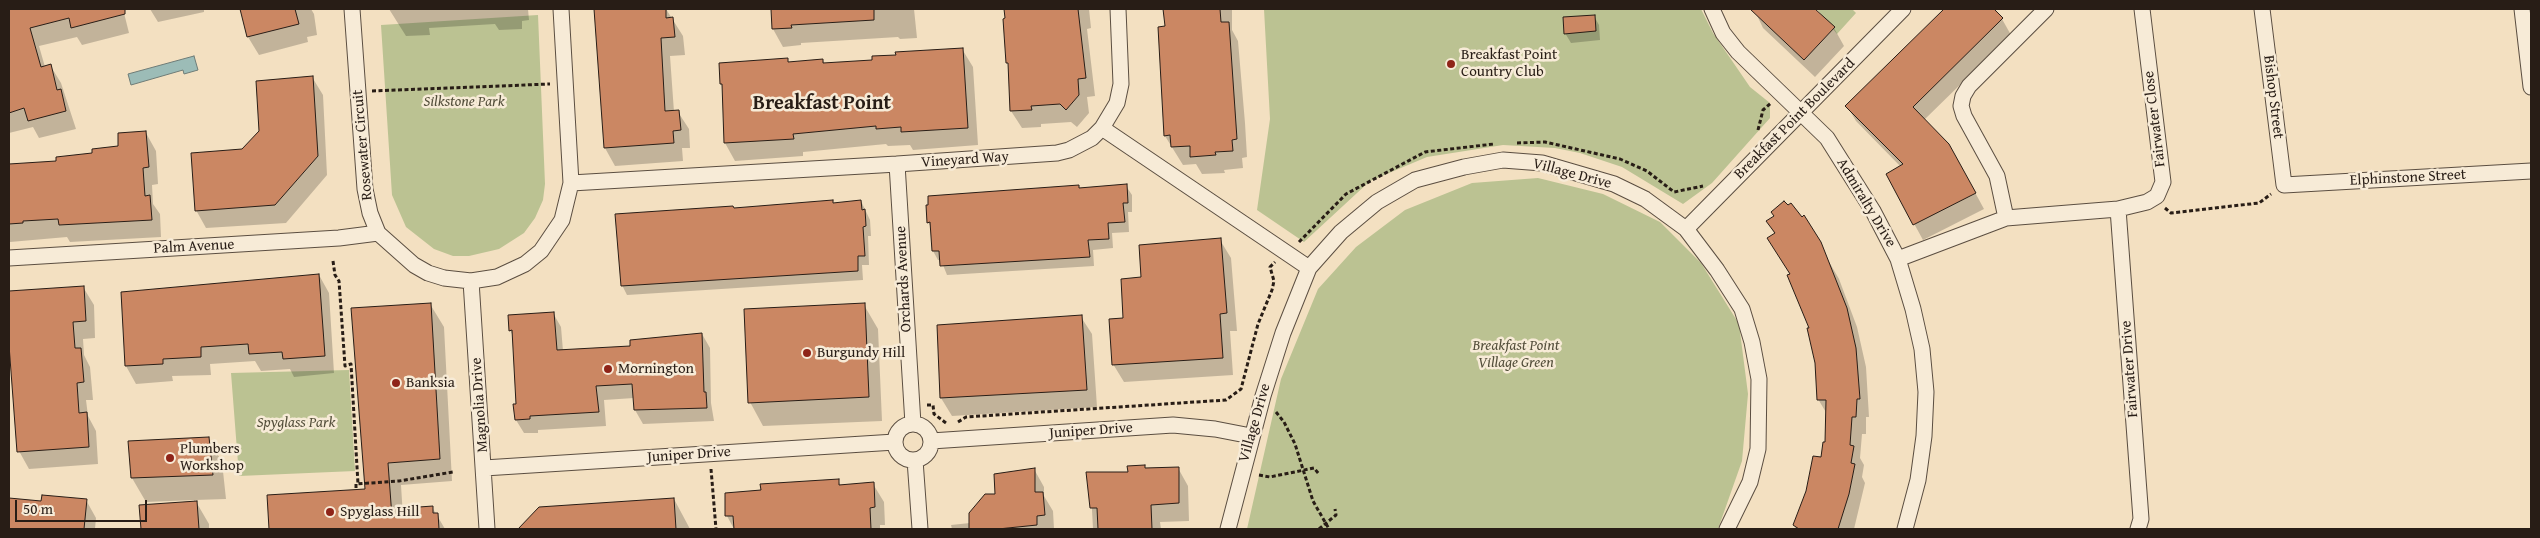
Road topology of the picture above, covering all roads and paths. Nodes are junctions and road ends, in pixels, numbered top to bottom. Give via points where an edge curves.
1 (352, 9) edge
2 (561, 9) edge
3 (1118, 9) edge
4 (1712, 9) edge
5 (1903, 9) edge
6 (2046, 9) edge
7 (2142, 9) edge
8 (2262, 9) edge
9 (2522, 9) edge
10 (566, 84) junction
11 (2531, 87) edge
12 (359, 91) junction
13 (1780, 93) junction
14 (1801, 112) junction
15 (1102, 128) junction
16 (1754, 135) dead end
17 (1502, 143) dead end
18 (1510, 143) dead end
19 (897, 164) junction
20 (2531, 171) edge
21 (1708, 181) dead end
22 (571, 183) junction
23 (2284, 185) junction
24 (2154, 197) junction
25 (2118, 209) junction
26 (2006, 218) junction
27 (1686, 229) junction
28 (378, 232) junction
29 (1286, 253) junction
30 (9, 258) edge
31 (1898, 259) junction
32 (333, 261) dead end
33 (1309, 268) junction
34 (471, 282) junction
35 (1263, 396) junction
36 (912, 406) junction
37 (913, 424) junction
38 (1251, 436) junction
39 (932, 441) junction
40 (895, 442) junction
41 (710, 453) junction
42 (915, 460) junction
43 (484, 468) junction
44 (1302, 470) junction
45 (1242, 471) junction
46 (453, 472) dead end
47 (1319, 474) dead end
48 (358, 484) junction
49 (356, 488) dead end
50 (1335, 509) dead end
51 (1326, 525) junction
52 (487, 529) edge
53 (716, 529) edge
54 (920, 529) edge
55 (1228, 529) edge
56 (1319, 529) edge
57 (1329, 529) edge
58 (1727, 529) edge
59 (1905, 529) edge
60 (2138, 529) edge

1 - 12 street, Rosewater Circuit
2 - 10 street, Rosewater Circuit
3 - 15 street via 1121,84 1116,103
4 - 13 street, Admiralty Drive via 1723,33 1738,52
5 - 14 street, Breakfast Point Boulevard
6 - 26 street via 1969,86 1961,106 1997,176
7 - 24 street, Fairwater Close via 2163,182
8 - 23 street, Bishop Street
9 - 11 street
10 - 12 path
10 - 22 street, Rosewater Circuit
12 - 28 street, Rosewater Circuit via 365,189
13 - 14 street, Admiralty Drive
13 - 16 path via 1763,110 1760,128
14 - 27 street, Breakfast Point Boulevard
14 - 31 street, Admiralty Drive via 1828,138
15 - 19 street, Vineyard Way via 1081,145 1057,153
15 - 29 street
17 - 29 path via 1425,152 1346,194
18 - 21 path via 1546,142 1620,158 1647,171 1674,192 1702,188
19 - 22 street, Vineyard Way
19 - 36 street, Orchards Avenue
20 - 23 street, Elphinstone Street
22 - 34 street, Rosewater Circuit via 562,220 540,251 508,273
23 - 24 path via 2259,203 2171,213
24 - 25 street via 2147,202
25 - 26 street
25 - 60 street, Fairwater Drive via 2141,519
26 - 31 street
27 - 33 street, Village Drive via 1645,199 1614,184 1542,163 1504,160 1415,180 1377,202 1341,232
27 - 58 street, Village Drive via 1742,308 1759,379 1758,449 1750,482
28 - 30 street, Palm Avenue via 339,238
28 - 34 street, Rosewater Circuit via 407,260 428,273
29 - 33 street
29 - 36 path via 1270,267 1274,281 1272,290 1258,324 1241,389 1226,400 966,417 958,422 945,423 934,414 933,405
31 - 59 street, Admiralty Drive via 1914,309 1926,392 1918,480
32 - 48 path via 339,281 345,366 351,364
33 - 35 street, Village Drive
34 - 43 street, Magnolia Drive
35 - 38 street, Village Drive
35 - 44 path via 1284,422
36 - 37 street, Orchards Avenue
37 - 39 street via 927,431
37 - 40 street via 902,428
38 - 39 street, Juniper Drive via 1215,428 1173,425
38 - 45 street, Village Drive
39 - 42 street via 926,456
40 - 41 street, Juniper Drive
40 - 42 street via 899,454
41 - 43 street, Juniper Drive
41 - 53 path
42 - 54 street
43 - 52 street, Magnolia Drive
44 - 45 path via 1270,477
44 - 47 path via 1314,468
44 - 51 path
45 - 55 street, Village Drive
46 - 48 path
48 - 49 path
50 - 51 path via 1336,515
51 - 56 path
51 - 57 path

